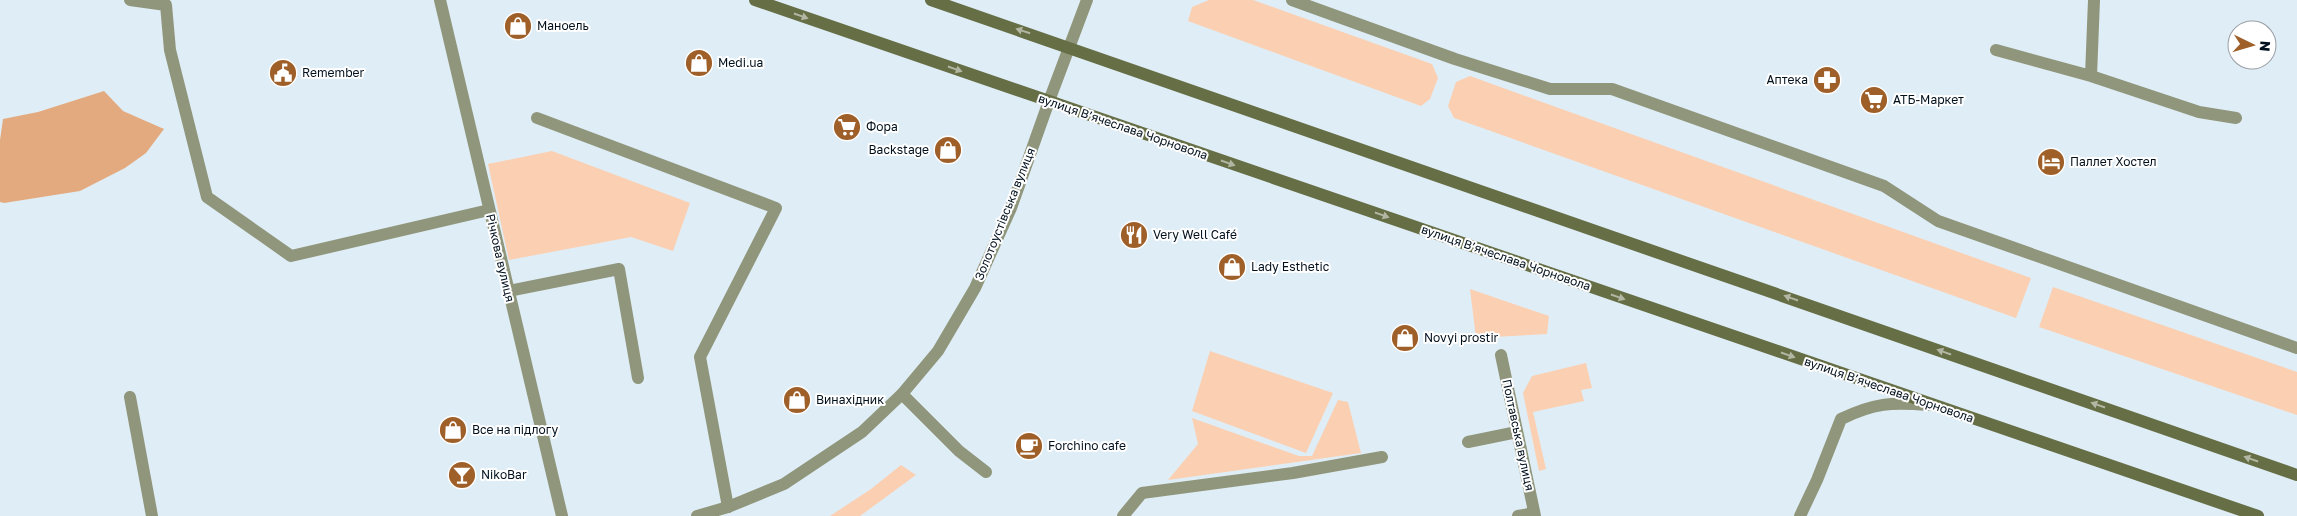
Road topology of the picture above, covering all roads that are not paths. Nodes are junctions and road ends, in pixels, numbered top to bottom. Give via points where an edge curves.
1 (130, 0) edge
2 (440, 0) edge
3 (755, 0) edge
4 (931, 0) edge
5 (1086, 0) edge
6 (1292, 0) edge
7 (2094, 0) edge
8 (1069, 46) junction
9 (1996, 50) dead end
10 (2091, 76) junction
11 (1049, 101) junction
12 (537, 118) dead end
13 (2236, 118) dead end
14 (489, 210) junction
15 (508, 291) junction
16 (2297, 348) edge
17 (1501, 355) dead end
18 (638, 378) dead end
19 (902, 394) junction
20 (130, 397) dead end
21 (1939, 407) junction
22 (1517, 432) junction
23 (1468, 442) dead end
24 (1382, 457) dead end
25 (986, 472) dead end
26 (2297, 475) edge
27 (728, 507) junction
28 (1534, 515) edge
29 (152, 516) edge
30 (562, 516) edge
31 (697, 516) edge
32 (1123, 516) edge
33 (1518, 516) edge
34 (1800, 516) edge
35 (2258, 516) edge

1 - 14 street via 166,5 170,50 207,197 291,256
2 - 14 street, Річкова вулиця
3 -> 11 main road, вулиця Вʼячеслава Чорновола
8 -> 4 main road
5 - 8 street, Золотоустівська вулиця
6 - 16 street via 1550,89 1612,89 1621,92 1884,186 1938,221
7 - 10 street
8 - 11 street, Золотоустівська вулиця
26 -> 8 main road
9 - 10 street
10 - 13 street via 2199,112
11 - 19 street, Золотоустівська вулиця via 1010,208 975,288 938,351
11 -> 21 main road, вулиця Вʼячеслава Чорновола
12 - 27 street via 776,208 700,357
14 - 15 street, Річкова вулиця
15 - 18 street via 619,269
15 - 30 street, Річкова вулиця
17 - 22 street, Полтавська вулиця
19 - 25 street via 959,451
19 - 27 street, Золотоустівська вулиця via 862,432 784,484
20 - 29 street
21 - 34 street via 1897,402 1866,407 1841,419
21 - 35 main road, вулиця Вʼячеслава Чорновола
22 - 23 street
22 - 28 street, Полтавська вулиця
24 - 32 street via 1142,493
27 - 31 street, Золотоустівська вулиця
28 - 33 street

